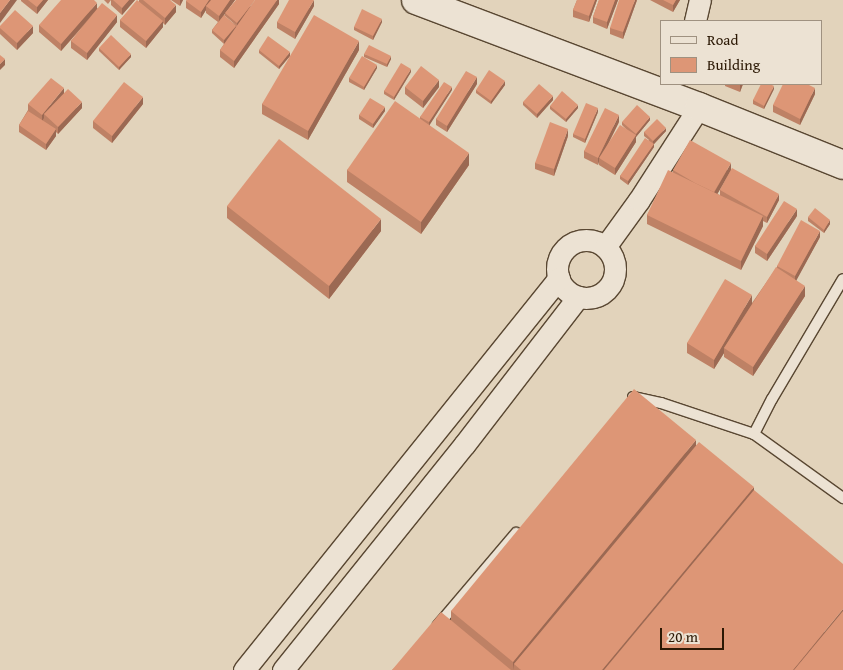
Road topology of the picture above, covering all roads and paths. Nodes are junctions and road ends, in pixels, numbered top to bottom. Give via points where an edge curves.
1 (416, 0) edge
2 (700, 0) edge
3 (695, 20) edge
4 (686, 97) edge
5 (843, 165) edge
6 (605, 247) junction
7 (559, 278) junction
8 (843, 279) edge
9 (578, 297) junction
10 (622, 407) edge
11 (754, 434) junction
12 (843, 498) edge
13 (521, 527) edge
14 (313, 585) junction
15 (337, 604) junction
16 (432, 632) edge
17 (244, 670) edge
18 (283, 670) edge

1 - 4 main road
2 - 3 street
4 - 5 main road
4 - 6 street via 639,200
6 - 7 street via 585,240 566,249 557,267
6 - 9 street via 615,267 609,288 600,295
7 - 9 street via 563,286
7 - 14 street
8 - 11 lane
9 - 15 street
10 - 11 lane via 632,398 641,398
11 - 12 lane
13 - 16 lane
14 - 15 street
14 - 17 street
15 - 18 street

